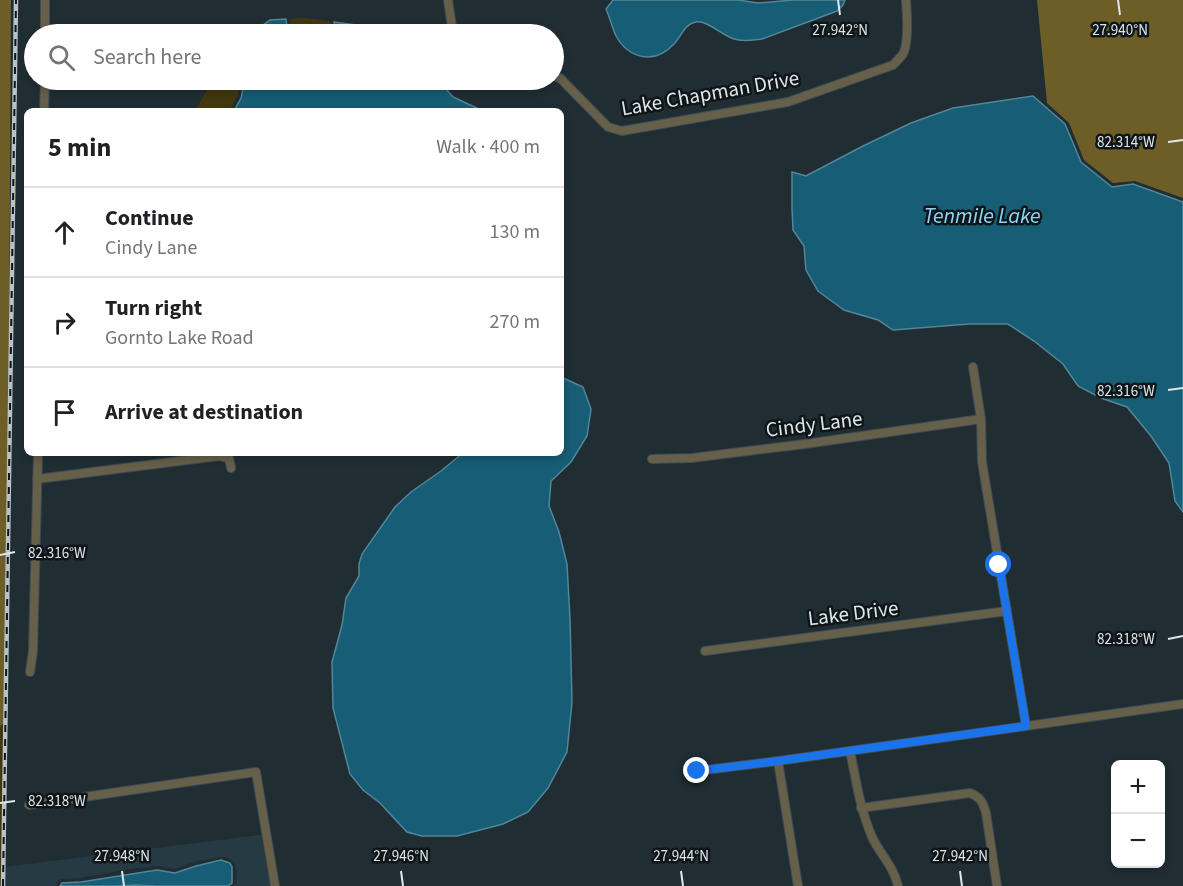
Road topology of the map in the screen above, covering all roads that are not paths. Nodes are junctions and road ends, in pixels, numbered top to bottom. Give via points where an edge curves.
1 (45, 0) edge
2 (448, 0) edge
3 (906, 0) edge
4 (45, 24) edge
5 (452, 24) edge
6 (564, 81) edge
7 (45, 90) edge
8 (44, 108) edge
9 (973, 367) dead end
10 (981, 419) junction
11 (38, 456) edge
12 (652, 459) dead end
13 (231, 468) dead end
14 (37, 479) junction
15 (1007, 611) junction
16 (705, 651) dead end
17 (30, 672) dead end
18 (1183, 704) edge
19 (1026, 726) junction
20 (850, 750) junction
21 (778, 761) junction
22 (697, 771) dead end
23 (29, 806) dead end
24 (861, 808) junction
25 (275, 886) edge
26 (798, 886) edge
27 (898, 886) edge
28 (997, 886) edge

1 - 4 street
2 - 5 street
3 - 6 street, Lake Chapman Drive via 904,53 893,65 788,102 622,130 608,127
7 - 8 street
9 - 10 street
10 - 12 street, Cindy Lane via 692,458
10 - 15 street via 982,462
11 - 14 street
13 - 14 street via 229,458 219,456
14 - 17 street
15 - 16 street, Lake Drive
15 - 19 street
18 - 19 street
19 - 20 street
20 - 21 street
20 - 24 street
21 - 22 street
21 - 26 street
23 - 25 street via 256,772
24 - 27 street
24 - 28 street via 970,793 979,797 986,813

